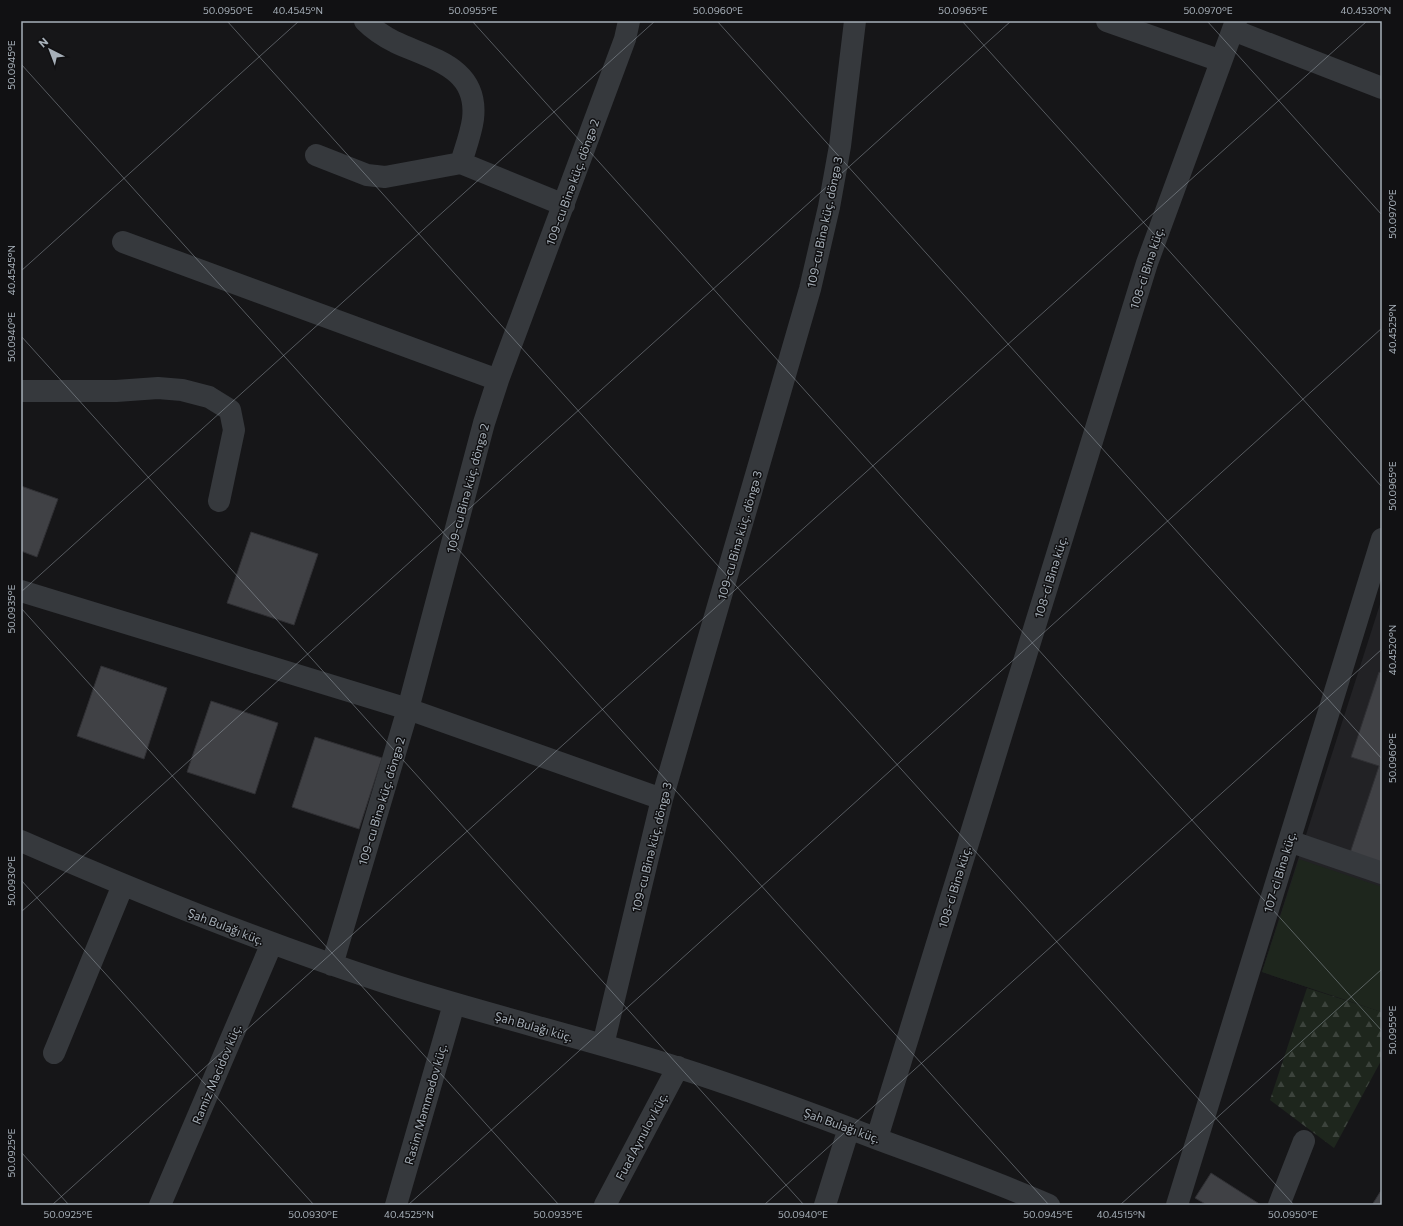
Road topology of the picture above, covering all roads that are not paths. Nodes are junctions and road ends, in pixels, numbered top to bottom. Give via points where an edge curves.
1 (365, 21) edge
2 (629, 21) edge
3 (855, 21) edge
4 (1107, 21) edge
5 (1235, 25) edge
6 (1222, 61) junction
7 (1382, 88) edge
8 (316, 155) dead end
9 (461, 164) junction
10 (564, 205) junction
11 (124, 242) dead end
12 (498, 380) junction
13 (21, 391) edge
14 (219, 501) dead end
15 (1382, 539) edge
16 (21, 591) edge
17 (408, 710) junction
18 (662, 800) junction
19 (21, 841) edge
20 (1289, 841) junction
21 (1382, 873) edge
22 (123, 885) junction
23 (272, 943) junction
24 (332, 965) junction
25 (454, 1004) junction
26 (603, 1045) junction
27 (54, 1053) dead end
28 (678, 1067) junction
29 (849, 1128) junction
30 (877, 1138) junction
31 (1304, 1142) dead end
32 (160, 1205) edge
33 (396, 1205) edge
34 (605, 1205) edge
35 (825, 1205) edge
36 (1049, 1205) edge
37 (1177, 1205) edge
38 (1279, 1205) edge

1 - 9 street via 394,42 433,57 457,70 468,86 473,100 473,119
2 - 10 street, 109-cu Binə küç. döngə 2
3 - 18 street, 109-cu Binə küç. döngə 3 via 840,146 810,289
4 - 6 street
5 - 6 street, 108-ci Binə küç.
5 - 7 street
6 - 30 street, 108-ci Binə küç. via 1147,263
8 - 9 street via 366,176 385,177
9 - 10 street
10 - 12 street, 109-cu Binə küç. döngə 2
11 - 12 street
12 - 17 street, 109-cu Binə küç. döngə 2 via 484,423
13 - 14 street via 116,391 158,388 182,390 209,397 230,410 234,430
15 - 20 street, 107-ci Binə küç.
16 - 17 street
17 - 18 street
17 - 24 street, 109-cu Binə küç. döngə 2
18 - 26 street, 109-cu Binə küç. döngə 3
19 - 22 street, Şah Bulağı küç.
20 - 21 street
20 - 37 street, 107-ci Binə küç.
22 - 23 street, Şah Bulağı küç.
22 - 27 street
23 - 24 street, Şah Bulağı küç.
23 - 32 street, Ramiz Məcidov küç.
24 - 25 street, Şah Bulağı küç.
25 - 26 street, Şah Bulağı küç.
25 - 33 street, Rasim Məmmədov küç.
26 - 28 street, Şah Bulağı küç.
28 - 29 street, Şah Bulağı küç.
28 - 34 street, Fuad Aynulov küç.
29 - 30 street, Şah Bulağı küç.
29 - 35 street
30 - 36 street, Şah Bulağı küç.
31 - 38 street

